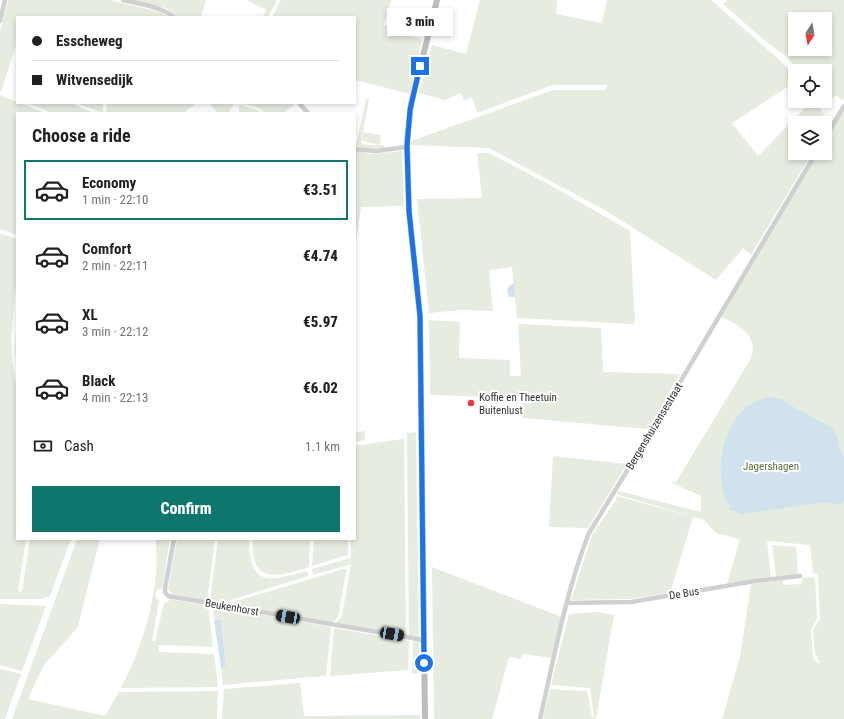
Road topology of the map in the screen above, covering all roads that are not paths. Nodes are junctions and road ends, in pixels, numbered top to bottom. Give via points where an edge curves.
1 (4, 0) edge
2 (123, 0) edge
3 (437, 0) edge
4 (172, 16) edge
5 (0, 21) edge
6 (300, 104) edge
7 (844, 106) edge
8 (307, 112) edge
9 (832, 127) edge
10 (407, 147) junction
11 (356, 149) edge
12 (812, 160) edge
13 (174, 540) edge
14 (800, 576) dead end
15 (568, 603) junction
16 (424, 641) junction
17 (425, 719) edge
18 (540, 719) edge

1 - 5 street
2 - 4 street via 156,8
3 - 10 street via 411,104
6 - 8 street
7 - 9 street
10 - 11 street via 376,151
10 - 16 street via 409,211 420,316
12 - 15 street, Bergenshuizensestraat via 589,533
13 - 16 street, Beukenhorst via 165,588 168,596
14 - 15 street, De Bus via 631,602
15 - 18 street, Bergenshuizensestraat
16 - 17 street

